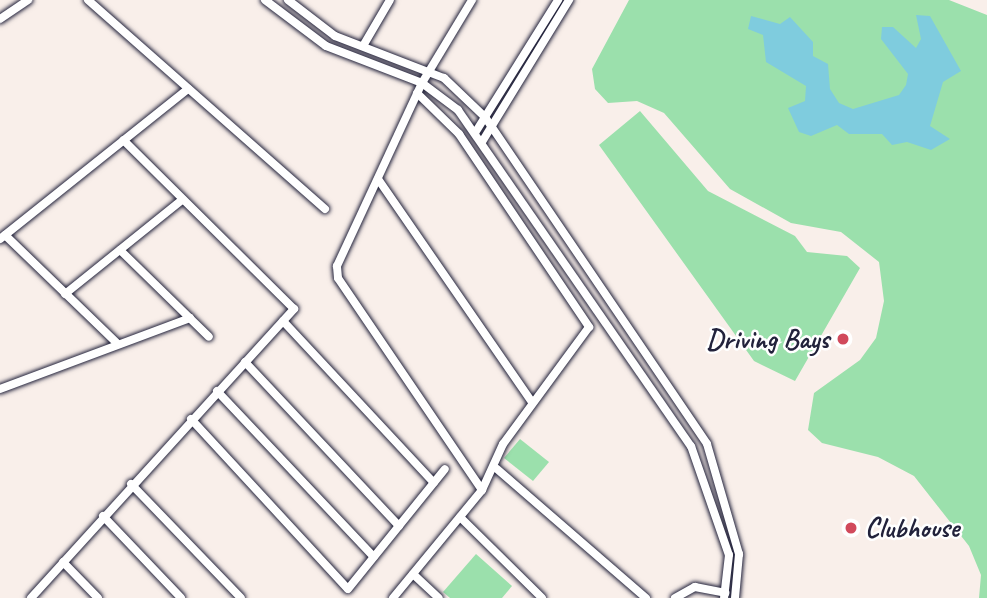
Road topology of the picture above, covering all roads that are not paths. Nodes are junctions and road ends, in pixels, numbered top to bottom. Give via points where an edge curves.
1 (28, 0) edge
2 (88, 0) edge
3 (265, 0) edge
4 (288, 0) edge
5 (390, 0) edge
6 (471, 0) edge
7 (558, 0) edge
8 (569, 0) edge
9 (0, 19) edge
10 (363, 46) junction
11 (429, 70) junction
12 (422, 83) junction
13 (188, 89) junction
14 (417, 93) junction
15 (485, 117) junction
16 (492, 127) junction
17 (475, 133) junction
18 (123, 140) junction
19 (482, 142) junction
20 (378, 179) junction
21 (183, 199) junction
22 (325, 209) dead end
23 (3, 237) edge
24 (120, 250) junction
25 (65, 294) junction
26 (190, 318) junction
27 (283, 321) junction
28 (635, 335) junction
29 (209, 337) dead end
30 (118, 344) junction
31 (622, 346) junction
32 (245, 362) junction
33 (0, 389) edge
34 (218, 391) junction
35 (532, 402) junction
36 (191, 419) junction
37 (497, 468) junction
38 (445, 469) dead end
39 (434, 483) junction
40 (131, 484) junction
41 (482, 490) junction
42 (103, 516) junction
43 (460, 517) junction
44 (399, 526) junction
45 (374, 557) junction
46 (63, 562) junction
47 (413, 574) junction
48 (725, 596) edge
49 (31, 598) edge
50 (98, 598) edge
51 (181, 598) edge
52 (241, 598) edge
53 (393, 598) edge
54 (439, 598) edge
55 (542, 598) edge
56 (646, 598) edge
57 (675, 598) edge
58 (735, 598) edge

1 - 9 street
2 - 13 street
3 - 12 street via 326,46
4 - 10 street via 335,36
5 - 10 street
6 - 11 street
7 - 15 street
8 - 16 street
10 - 11 street
11 - 12 street
11 - 15 street via 460,89
12 - 14 street
12 - 17 street via 458,110
13 - 18 street
13 - 22 street
14 - 20 street
14 - 35 street via 459,135 586,318 588,333
15 - 16 street
15 - 17 street
16 - 19 street
16 - 28 street
17 - 19 street
18 - 21 street
18 - 23 street
19 - 31 street
20 - 35 street
20 - 41 street via 337,266 338,278
21 - 24 street
21 - 27 street via 293,304
23 - 25 street
24 - 25 street
24 - 26 street
25 - 30 street
26 - 29 street
26 - 30 street
27 - 32 street
27 - 39 street
28 - 31 street
28 - 58 street via 707,444 739,554
30 - 33 street
31 - 48 street via 691,446 707,483 729,555
32 - 34 street
32 - 44 street
34 - 36 street
34 - 45 street
35 - 37 street via 503,444
36 - 40 street
36 - 45 street via 348,589
37 - 41 street
37 - 56 street
38 - 39 street
39 - 44 street
40 - 42 street
40 - 52 street
41 - 43 street
42 - 46 street
42 - 51 street
43 - 47 street
43 - 55 street
44 - 45 street
46 - 49 street
46 - 50 street
47 - 53 street
47 - 54 street
48 - 57 street via 695,587

